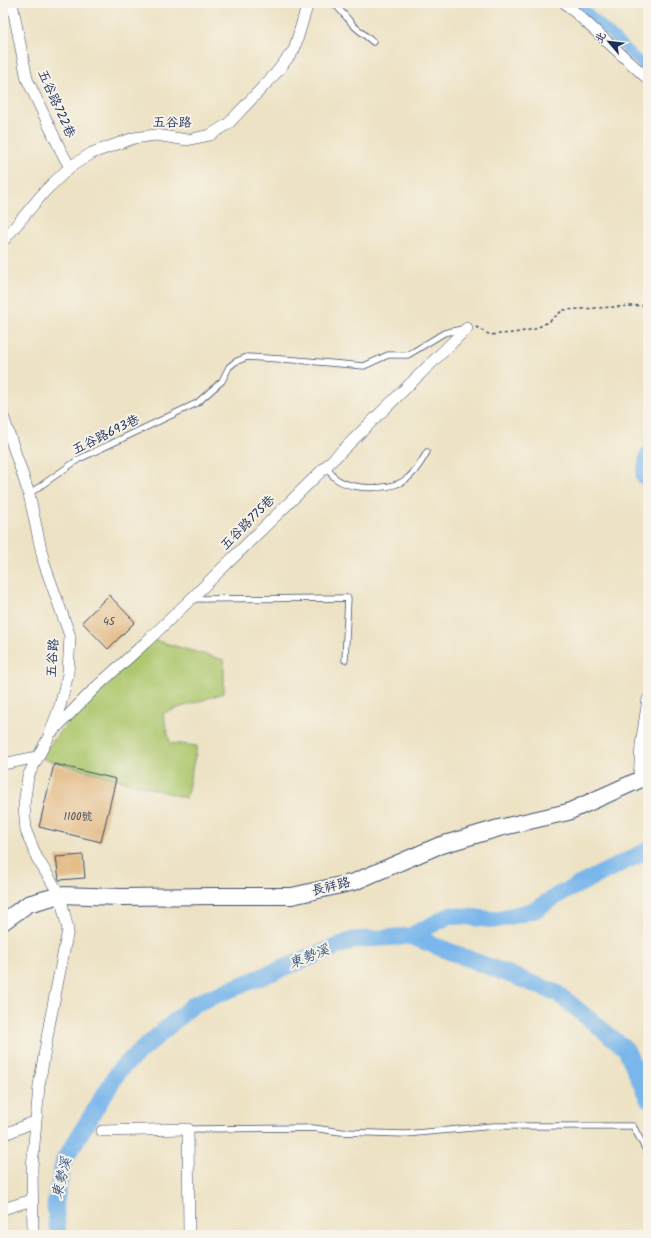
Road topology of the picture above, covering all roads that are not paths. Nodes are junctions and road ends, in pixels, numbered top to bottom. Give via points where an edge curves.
1 (12, 3) edge
2 (308, 3) edge
3 (334, 3) edge
4 (565, 3) edge
5 (373, 42) dead end
6 (648, 79) edge
7 (70, 168) junction
8 (3, 241) edge
9 (467, 328) joint
10 (3, 416) edge
11 (427, 452) dead end
12 (326, 465) junction
13 (30, 494) junction
14 (191, 600) junction
15 (345, 660) dead end
16 (648, 699) edge
17 (49, 736) junction
18 (37, 757) junction
19 (3, 764) edge
20 (643, 778) edge
21 (60, 895) junction
22 (3, 922) edge
23 (36, 1121) junction
24 (188, 1129) junction
25 (102, 1131) dead end
26 (3, 1135) edge
27 (648, 1154) edge
28 (32, 1200) junction
29 (3, 1209) edge
30 (32, 1235) edge
31 (190, 1235) edge

1 - 7 street, 五谷路722巷 via 27,79
2 - 7 street, 五谷路 via 294,50 228,124 210,135 187,140 156,135 134,138 92,153
3 - 5 lane via 354,26
4 - 6 street
7 - 8 street, 五谷路 via 45,191
9 - 12 street, 五谷路775巷
9 - 13 lane, 五谷路693巷 via 444,333 408,356 388,355 364,366 247,357 235,362 222,380 197,403 79,459
10 - 13 street, 五谷路
11 - 12 lane via 408,478 390,486 365,488 352,485 335,478
12 - 14 street, 五谷路775巷
13 - 17 street, 五谷路 via 44,563 70,636 68,674
14 - 15 lane via 348,598
14 - 17 street, 五谷路775巷 via 94,689
16 - 20 street via 641,744
17 - 18 street, 五谷路
18 - 19 street
18 - 21 street, 五谷路 via 28,776 24,805 26,831 37,858
20 - 21 street, 長祥路 via 568,812 438,846 354,882 292,896
21 - 22 street, 長祥路 via 28,904
21 - 23 street, 五谷路 via 68,930 48,1026
23 - 26 street
23 - 28 street, 五谷路
24 - 25 street
24 - 27 lane via 313,1128 341,1132 405,1134 494,1126 633,1126
24 - 31 street
28 - 29 street
28 - 30 street, 五谷路

